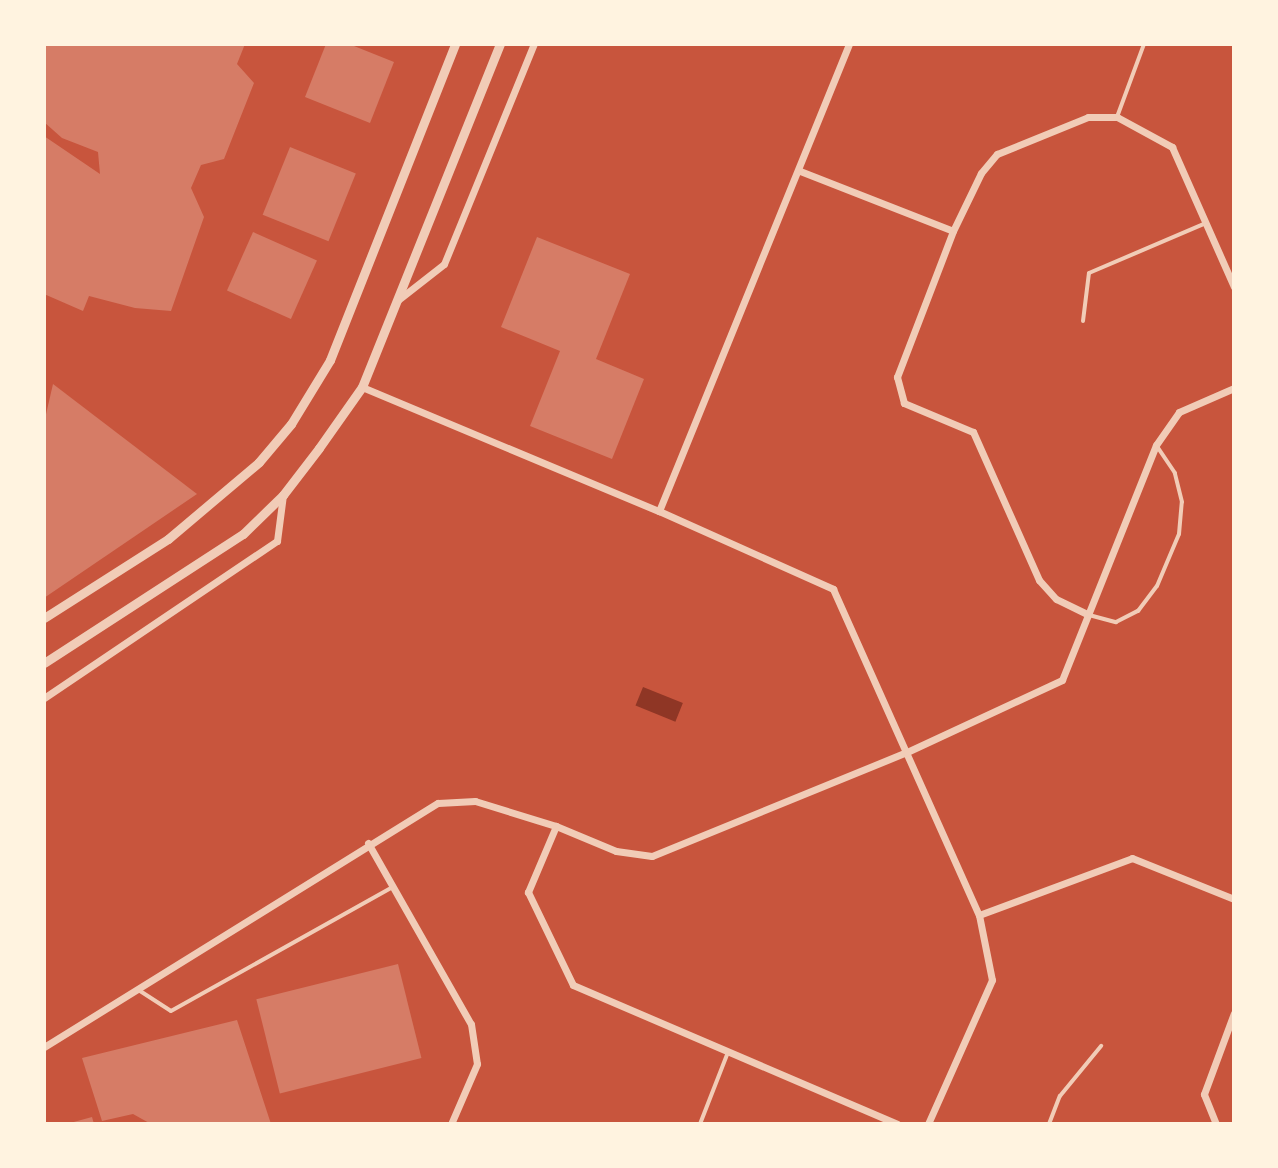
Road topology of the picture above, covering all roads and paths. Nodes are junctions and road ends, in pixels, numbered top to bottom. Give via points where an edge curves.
1 (454, 44) edge
2 (500, 44) edge
3 (534, 44) edge
4 (849, 44) edge
5 (1144, 44) edge
6 (1117, 117) junction
7 (800, 171) junction
8 (1206, 224) junction
9 (953, 231) junction
10 (1234, 287) edge
11 (397, 301) junction
12 (1083, 321) dead end
13 (362, 387) junction
14 (1234, 388) edge
15 (1156, 445) junction
16 (283, 495) junction
17 (659, 511) junction
18 (1087, 614) junction
19 (44, 618) edge
20 (44, 663) edge
21 (44, 698) edge
22 (907, 752) junction
23 (556, 826) junction
24 (368, 843) junction
25 (394, 887) junction
26 (1234, 899) edge
27 (979, 915) junction
28 (137, 989) junction
29 (1234, 1013) edge
30 (1101, 1046) dead end
31 (44, 1047) edge
32 (729, 1050) junction
33 (451, 1124) edge
34 (700, 1124) edge
35 (897, 1124) edge
36 (928, 1124) edge
37 (1049, 1124) edge
38 (1216, 1124) edge

1 - 19 street via 330,360 291,424 259,462 168,539
2 - 11 street
3 - 11 street via 444,264
4 - 7 street
5 - 6 lane
6 - 8 street via 1172,147
6 - 9 street via 1088,117 997,154 981,173
7 - 9 street
7 - 17 street
8 - 10 street
8 - 12 lane via 1089,273
9 - 18 street via 897,377 904,403 973,432 1039,580 1056,599
11 - 13 street
13 - 16 street
13 - 17 street
14 - 15 street via 1179,412
15 - 18 street
15 - 18 lane via 1175,473 1182,502 1179,534 1157,586 1138,611 1116,622
16 - 20 street via 243,534
16 - 21 street via 277,541
17 - 22 street via 833,589
18 - 22 street via 1062,680
22 - 23 street via 652,856 616,851
22 - 27 street
23 - 24 street via 475,801 438,803
23 - 32 street via 528,892 573,985
24 - 25 street
24 - 28 street
25 - 28 lane via 171,1011
25 - 33 street via 471,1024 477,1064
26 - 27 street via 1132,858
27 - 36 street via 992,980
28 - 31 street
29 - 38 street via 1204,1094
30 - 37 lane via 1060,1096
32 - 34 lane
32 - 35 street

